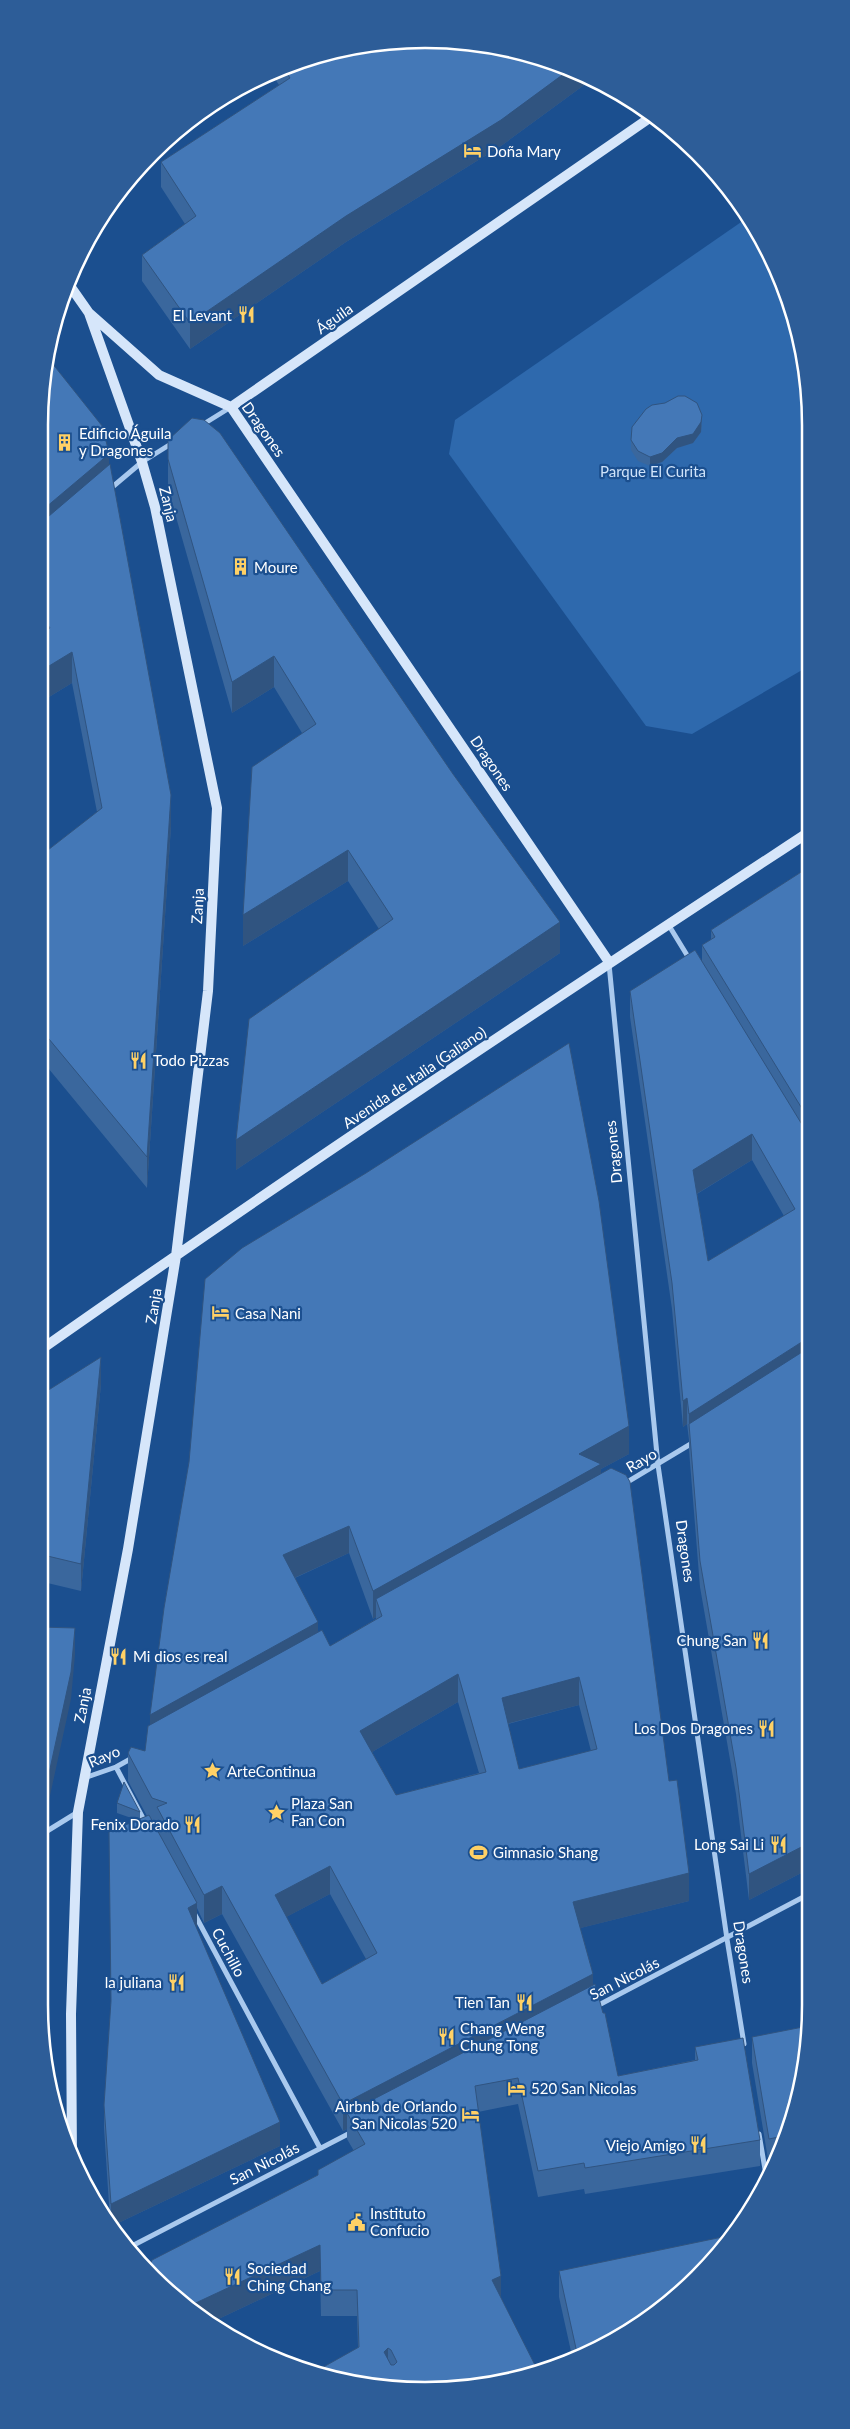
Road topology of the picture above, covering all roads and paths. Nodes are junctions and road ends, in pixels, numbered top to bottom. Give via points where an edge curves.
1 (647, 120) edge
2 (73, 290) edge
3 (89, 313) junction
4 (232, 406) junction
5 (199, 426) edge
6 (183, 436) edge
7 (142, 462) junction
8 (105, 493) edge
9 (802, 837) edge
10 (668, 924) junction
11 (609, 962) junction
12 (693, 965) edge
13 (176, 1256) junction
14 (48, 1345) edge
15 (698, 1439) edge
16 (658, 1465) junction
17 (615, 1489) edge
18 (142, 1753) edge
19 (116, 1767) junction
20 (83, 1778) junction
21 (78, 1812) junction
22 (150, 1829) edge
23 (48, 1830) edge
24 (802, 1898) edge
25 (191, 1907) edge
26 (727, 1938) junction
27 (585, 2012) edge
28 (745, 2047) edge
29 (758, 2126) edge
30 (356, 2130) edge
31 (72, 2136) edge
32 (320, 2148) junction
33 (765, 2169) edge
34 (134, 2245) edge

1 - 4 main road, Águila
2 - 3 main road, Dragones
3 - 4 main road, Dragones via 159,375
3 - 7 main road, Dragones
4 - 5 street, Águila
4 - 11 main road, Dragones
6 - 7 street
7 - 8 street
7 - 13 main road, Zanja via 155,507 217,808 208,990
9 - 10 main road, Avenida de Italia (Galiano)
10 - 11 main road, Avenida de Italia (Galiano)
10 - 12 street
11 - 13 main road, Avenida de Italia (Galiano)
11 - 16 street, Dragones
13 - 14 main road, Avenida de Italia (Galiano)
13 - 20 main road, Zanja via 128,1548
15 - 16 street, Rayo
16 - 17 street, Rayo
16 - 26 street, Dragones
18 - 19 street, Rayo
19 - 20 street, Rayo
19 - 22 street
20 - 21 main road, Zanja
21 - 23 street
21 - 31 main road, Zanja via 71,2014
24 - 26 street, San Nicolás
25 - 32 street, Cuchillo
26 - 27 street, San Nicolás
26 - 28 street, Dragones
29 - 33 street
30 - 32 street, San Nicolás
32 - 34 street, San Nicolás

